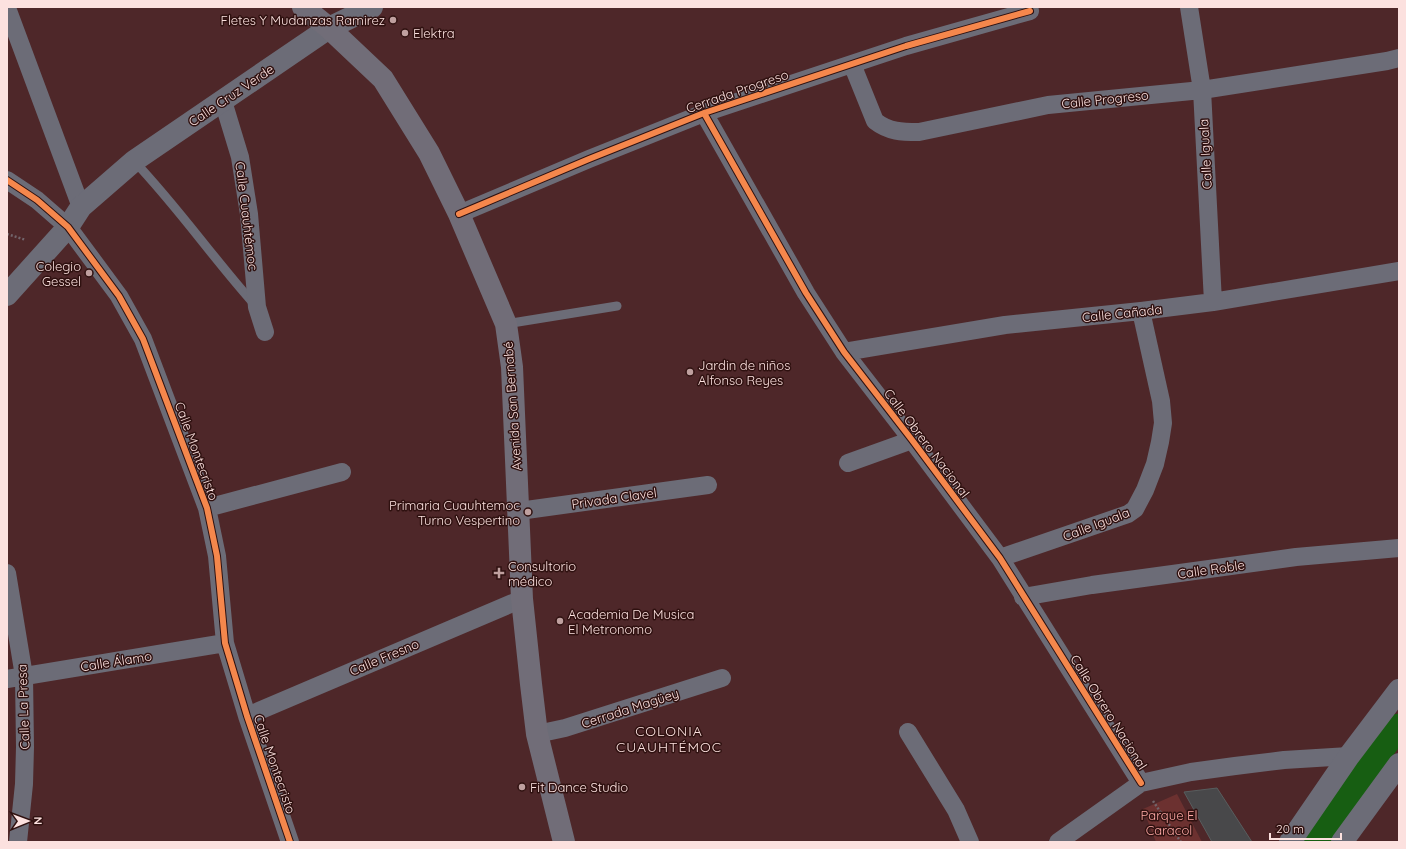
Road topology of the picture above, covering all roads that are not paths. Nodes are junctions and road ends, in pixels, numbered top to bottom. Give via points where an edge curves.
1 (304, 7) edge
2 (372, 7) edge
3 (1189, 7) edge
4 (7, 8) edge
5 (1030, 11) dead end
6 (328, 28) junction
7 (1399, 58) edge
8 (852, 64) junction
9 (1202, 90) junction
10 (224, 101) junction
11 (704, 113) junction
12 (134, 161) junction
13 (7, 180) edge
14 (81, 207) junction
15 (459, 214) junction
16 (68, 227) junction
17 (1399, 270) edge
18 (7, 295) edge
19 (1213, 302) junction
20 (617, 306) dead end
21 (257, 307) junction
22 (1141, 311) junction
23 (506, 324) junction
24 (265, 332) dead end
25 (844, 352) junction
26 (912, 440) junction
27 (848, 463) dead end
28 (342, 472) dead end
29 (708, 485) dead end
30 (207, 508) junction
31 (519, 511) junction
32 (1399, 548) edge
33 (1000, 558) junction
34 (7, 573) edge
35 (1024, 597) junction
36 (522, 599) junction
37 (225, 643) junction
38 (15, 677) edge
39 (722, 678) dead end
40 (1399, 690) edge
41 (247, 716) junction
42 (908, 732) dead end
43 (537, 734) junction
44 (1349, 756) junction
45 (1399, 764) edge
46 (1141, 783) junction
47 (15, 785) edge
48 (18, 842) edge
49 (290, 842) edge
50 (564, 842) edge
51 (970, 842) edge
52 (1058, 842) edge
53 (1290, 842) edge
54 (1342, 842) edge

1 - 6 main road, Avenida San Bernabé
2 - 6 street, Calle Cruz Verde
3 - 9 street, Calle Iguala
4 - 14 street
5 - 8 street, Cerrada Progreso
6 - 10 street, Calle Cruz Verde
6 - 15 main road, Avenida San Bernabé via 382,79 429,153
7 - 9 street, Calle Progreso
8 - 9 street, Calle Progreso via 875,121 894,131 905,132 919,132 1048,105
8 - 11 street, Cerrada Progreso
9 - 19 street, Calle Iguala
10 - 12 street, Calle Cruz Verde
10 - 21 street, Calle Cuauhtémoc via 240,157
11 - 15 street, Cerrada Progreso
11 - 25 street, Calle Obrero Nacional via 806,293
12 - 14 street, Calle Cruz Verde
12 - 21 lane via 153,180 225,272
13 - 16 street, Calle Montecristo via 37,200
14 - 16 street, Calle Cruz Verde
15 - 23 main road, Avenida San Bernabé
16 - 18 street, Calle Cruz Verde
16 - 30 street, Calle Montecristo via 119,296 143,339
17 - 19 street, Calle Cañada
19 - 22 street, Calle Cañada
20 - 23 lane
21 - 24 street, Calle Cuauhtémoc
22 - 25 street, Calle Cañada via 1005,325
22 - 33 street, Calle Iguala via 1161,401 1163,423 1155,464 1140,502 1128,514
23 - 31 main road, Avenida San Bernabé via 512,367
25 - 26 street, Calle Obrero Nacional
26 - 27 street
26 - 33 street, Calle Obrero Nacional
28 - 30 street
29 - 31 street, Privada Clavel
30 - 37 street, Calle Montecristo via 217,556
31 - 36 main road, Avenida San Bernabé
32 - 35 street, Calle Roble via 1288,558
33 - 35 street, Calle Obrero Nacional
34 - 38 street, Calle La Presa
35 - 46 street, Calle Obrero Nacional
36 - 41 street, Calle Fresno
36 - 43 main road, Avenida San Bernabé
37 - 38 street, Calle Álamo
37 - 41 street, Calle Montecristo
38 - 47 street, Calle La Presa via 25,747
39 - 43 street, Cerrada Magüey via 565,728
40 - 44 street
41 - 49 street, Calle Montecristo
42 - 51 street via 956,810
43 - 50 main road, Avenida San Bernabé
44 - 46 street via 1235,766
44 - 53 street
45 - 54 street
46 - 52 street
47 - 48 street, Calle La Presa

